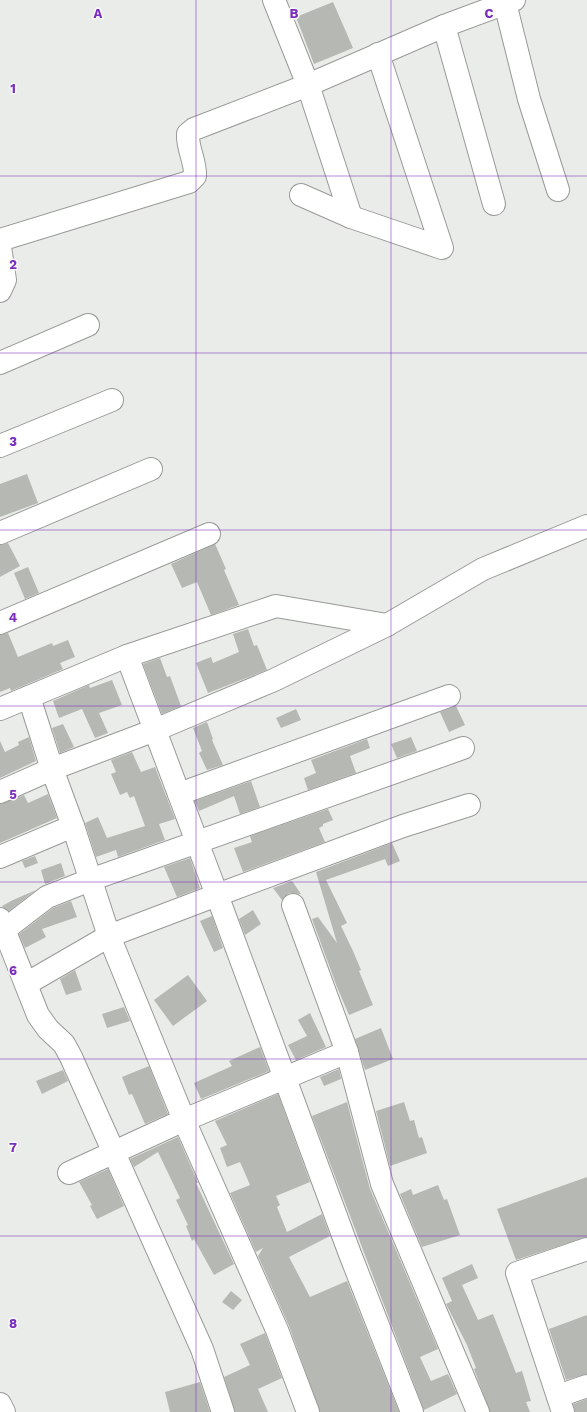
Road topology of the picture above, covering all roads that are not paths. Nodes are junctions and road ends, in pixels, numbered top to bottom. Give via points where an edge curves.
1 (274, 0) edge
2 (510, 2) edge
3 (444, 26) junction
4 (378, 54) junction
5 (308, 85) junction
6 (558, 190) dead end
7 (301, 195) dead end
8 (494, 204) dead end
9 (350, 217) junction
10 (0, 240) edge
11 (0, 247) edge
12 (0, 291) edge
13 (88, 325) dead end
14 (0, 363) edge
15 (112, 400) dead end
16 (0, 446) edge
17 (151, 468) dead end
18 (587, 526) edge
19 (0, 533) edge
20 (209, 534) dead end
21 (0, 623) edge
22 (386, 625) junction
23 (127, 656) junction
24 (449, 696) dead end
25 (30, 697) junction
26 (0, 709) edge
27 (155, 730) junction
28 (463, 748) dead end
29 (52, 769) junction
30 (0, 792) edge
31 (179, 794) junction
32 (469, 805) dead end
33 (73, 826) junction
34 (196, 843) junction
35 (0, 857) edge
36 (90, 880) junction
37 (217, 895) junction
38 (293, 905) dead end
39 (2, 925) edge
40 (109, 936) junction
41 (26, 984) junction
42 (347, 1052) junction
43 (285, 1077) junction
44 (184, 1120) junction
45 (115, 1153) junction
46 (69, 1173) dead end
47 (587, 1249) edge
48 (587, 1386) edge
49 (0, 1404) edge
50 (560, 1404) edge
51 (4, 1412) edge
52 (222, 1412) edge
53 (308, 1412) edge
54 (412, 1412) edge
55 (478, 1412) edge

1 - 5 street
2 - 3 street
2 - 6 street via 529,99
3 - 4 street
3 - 8 street
4 - 5 street
4 - 9 street via 442,248
5 - 9 street
5 - 10 street via 194,128 188,134 188,139 196,169 195,176 189,182
7 - 9 street
11 - 12 street via 5,280
13 - 14 street
15 - 16 street
17 - 19 street
18 - 22 street via 483,568
20 - 21 street
22 - 23 street via 276,606
22 - 27 street via 274,680
23 - 25 street
23 - 27 street
24 - 31 street
25 - 26 street
25 - 29 street
27 - 29 street
27 - 31 street
28 - 34 street
29 - 30 street
29 - 33 street
31 - 34 street
32 - 37 street via 403,826
33 - 35 street
33 - 36 street
34 - 36 street
34 - 37 street
36 - 39 street via 47,897
36 - 40 street
37 - 40 street
37 - 43 street
38 - 42 street
39 - 41 street
40 - 41 street
40 - 44 street
41 - 45 street via 42,1023 68,1049
42 - 43 street
42 - 55 street via 382,1184
43 - 44 street
43 - 54 street
44 - 45 street
44 - 53 street via 277,1330
45 - 46 street
45 - 52 street via 202,1349
47 - 50 street via 517,1273
48 - 50 street
49 - 51 street

